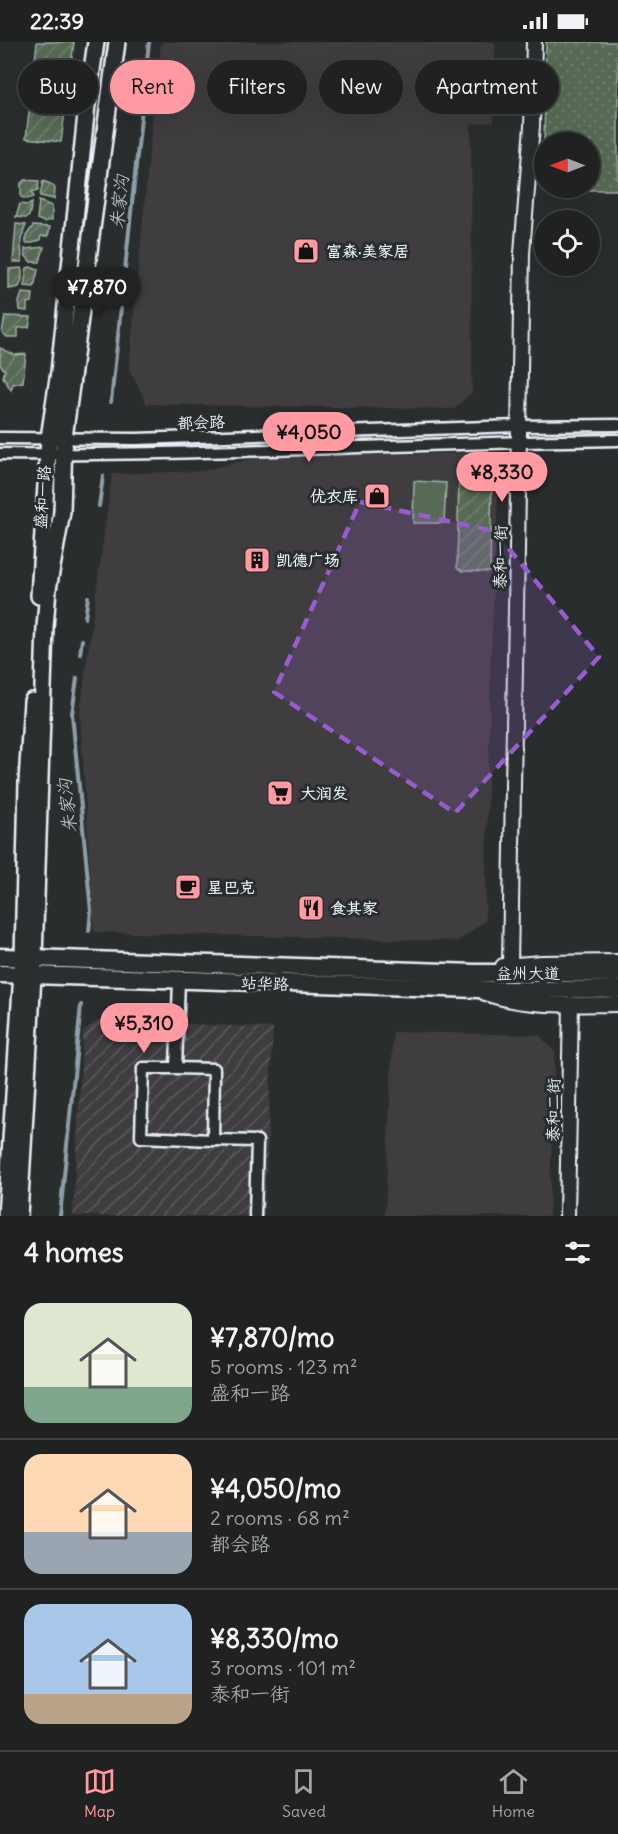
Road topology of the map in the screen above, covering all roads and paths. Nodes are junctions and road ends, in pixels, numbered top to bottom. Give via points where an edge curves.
1 (96, 42) edge
2 (117, 42) edge
3 (534, 42) edge
4 (618, 425) edge
5 (519, 426) junction
6 (0, 438) edge
7 (56, 438) junction
8 (618, 440) edge
9 (519, 441) junction
10 (0, 454) edge
11 (55, 455) junction
12 (0, 957) edge
13 (618, 962) edge
14 (510, 965) junction
15 (28, 966) junction
16 (618, 973) edge
17 (0, 974) edge
18 (179, 980) junction
19 (475, 981) junction
20 (581, 982) junction
21 (618, 989) edge
22 (510, 990) joint
23 (571, 1004) junction
24 (618, 1004) edge
25 (176, 1068) junction
26 (213, 1140) junction
27 (6, 1216) edge
28 (19, 1216) edge
29 (255, 1216) edge
30 (567, 1216) edge

1 - 7 main road, 盛和一路 via 59,372
2 - 7 main road, 盛和一路
3 - 5 street, 泰和一街 via 522,253
4 - 5 street, 都会路
5 - 7 street, 都会路 via 137,439
5 - 9 street, 泰和一街
6 - 7 street, 都会路
7 - 11 main road, 盛和一路
8 - 9 street, 都会路
9 - 11 street, 都会路
9 - 14 street, 泰和一街
10 - 11 street, 都会路
11 - 15 main road, 盛和一路 via 62,512 45,627
12 - 15 main road
13 - 14 street
14 - 19 street via 489,968
15 - 17 main road
15 - 18 main road, 站华路
15 - 19 main road, 站华路
15 - 27 main road
15 - 28 main road
16 - 20 main road
18 - 19 main road, 站华路
18 - 25 street
19 - 20 main road, 益州大道
19 - 22 main road, 站华路
19 - 23 street via 504,998
20 - 21 main road
20 - 22 main road, 益州大道
23 - 24 street
23 - 30 street, 泰和二街
25 - 26 street via 214,1069
25 - 26 street via 143,1068 141,1137
26 - 29 street via 257,1141

